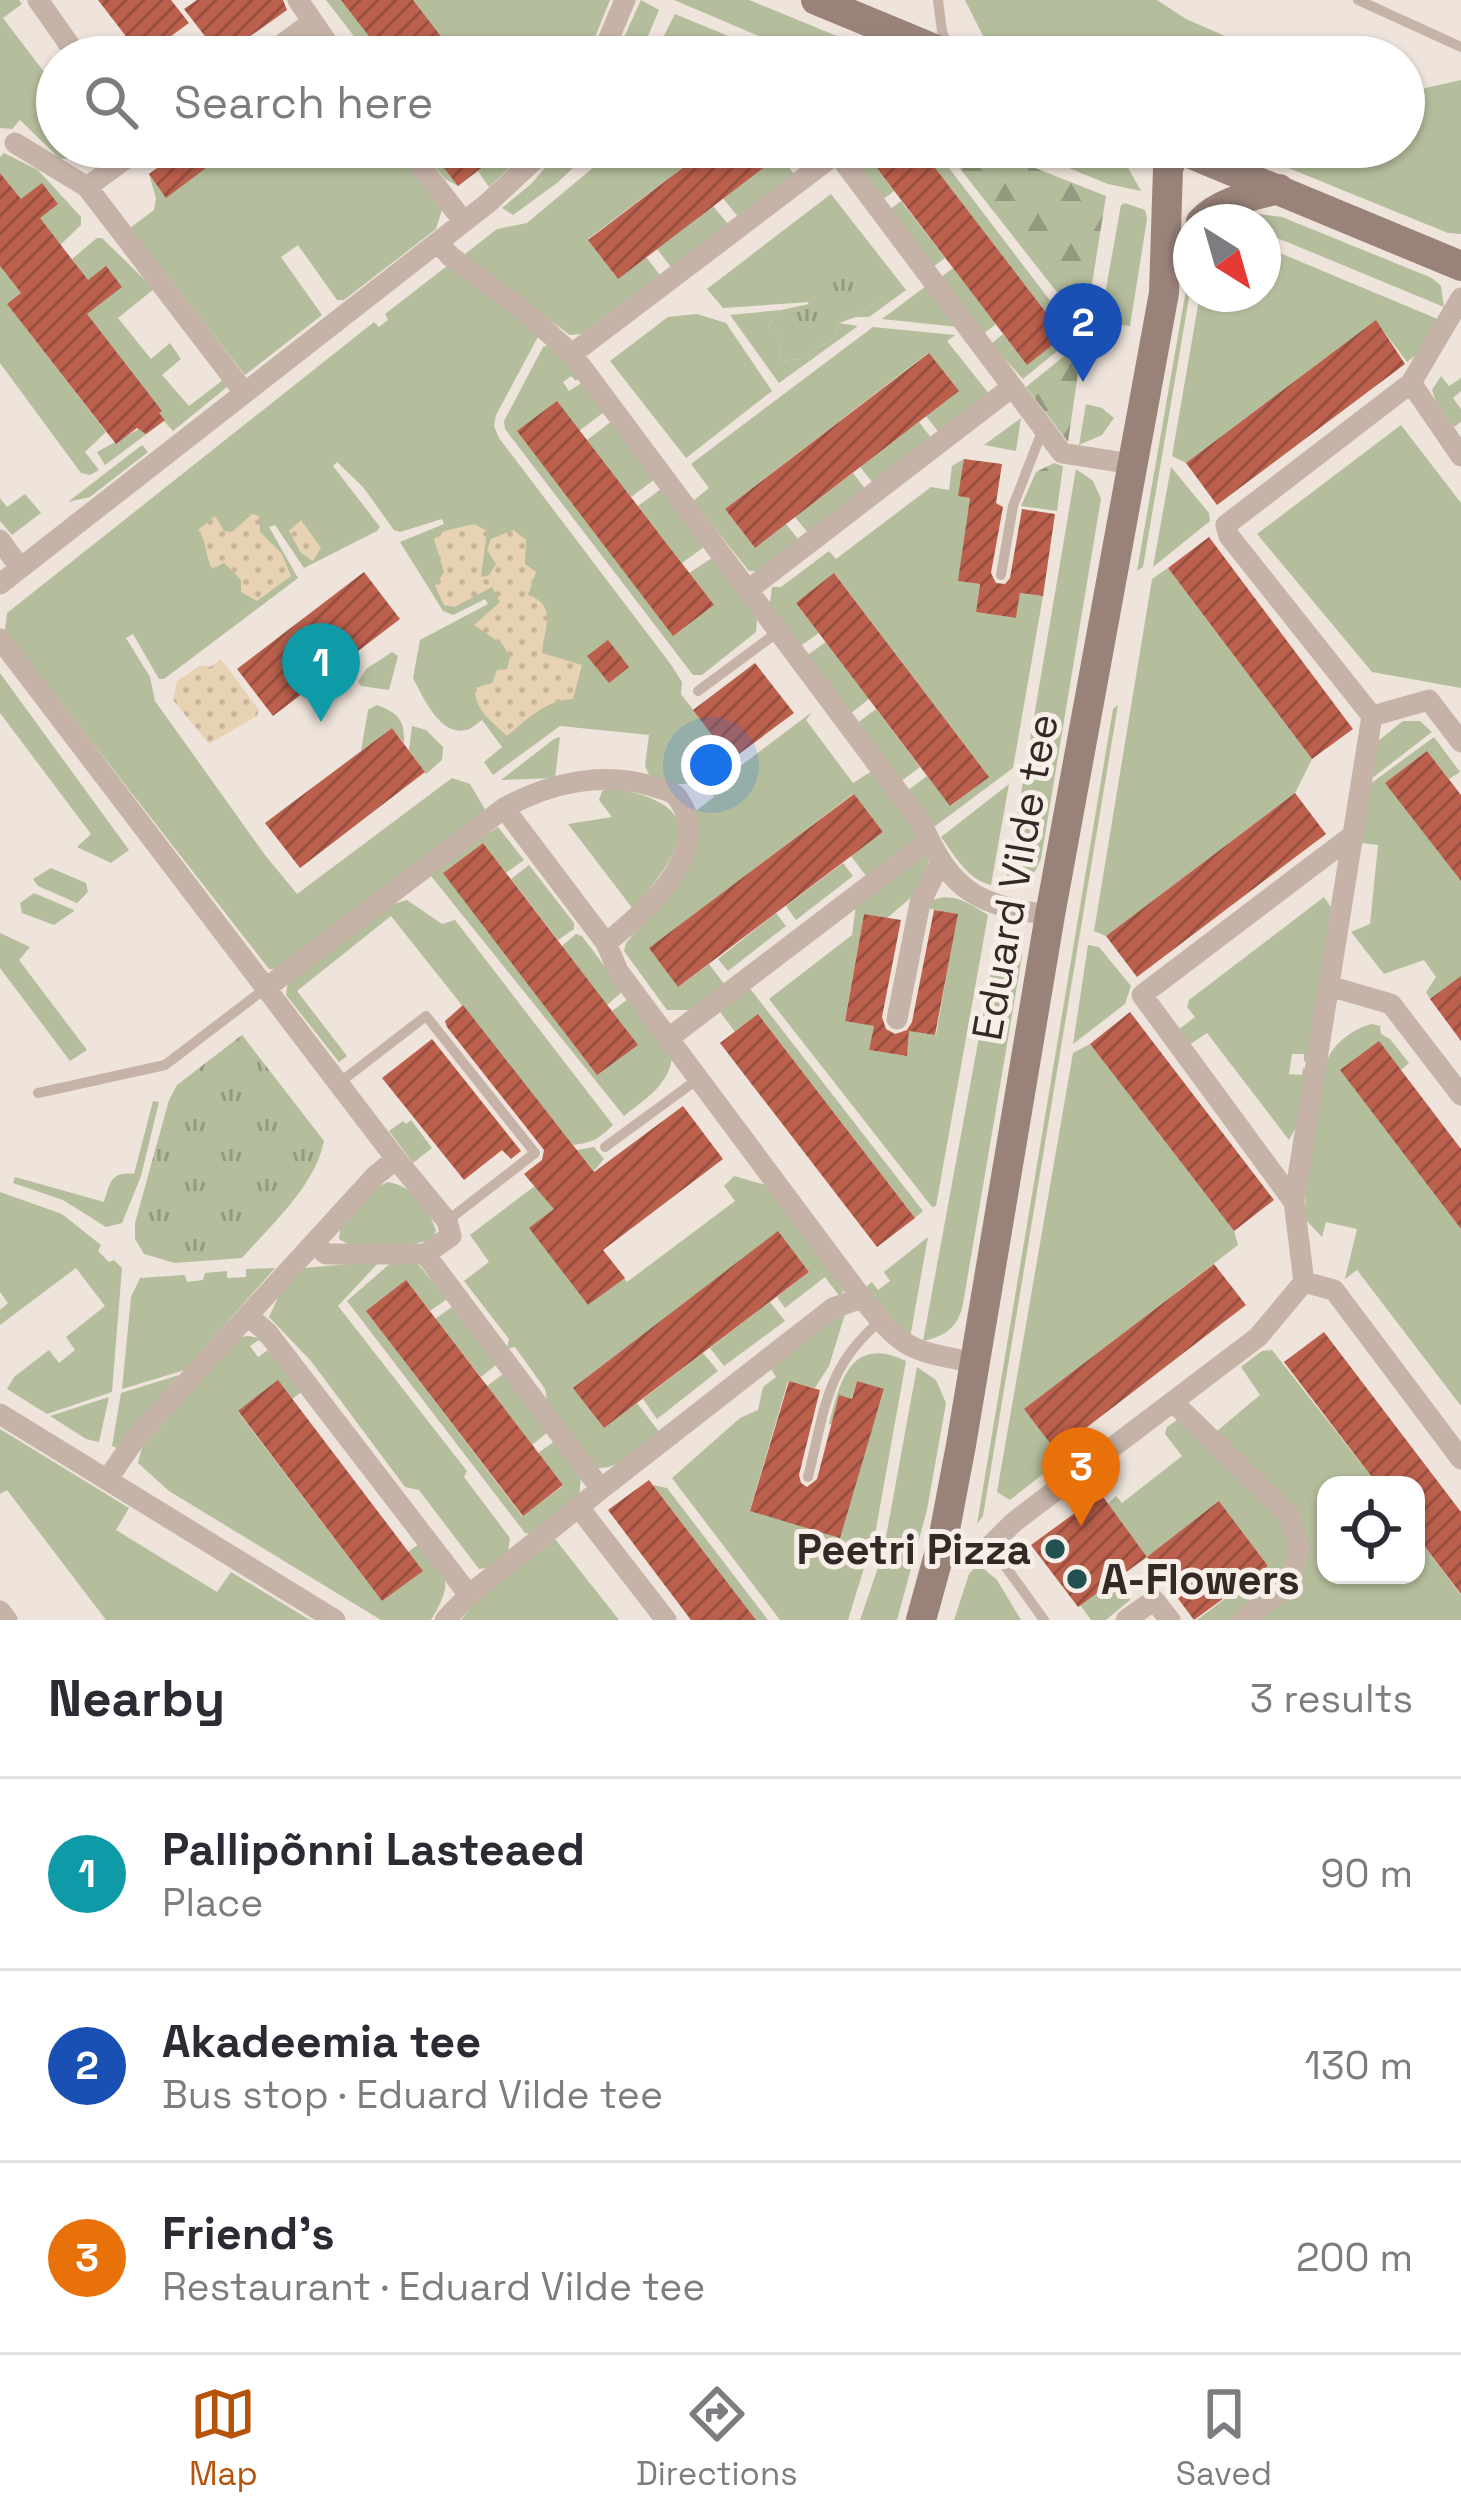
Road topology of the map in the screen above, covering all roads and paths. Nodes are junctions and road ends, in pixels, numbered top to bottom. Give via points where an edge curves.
1 (38, 0) edge
2 (298, 0) edge
3 (625, 0) edge
4 (816, 0) edge
5 (938, 0) edge
6 (1358, 0) edge
7 (311, 23) junction
8 (63, 36) edge
9 (293, 36) edge
10 (321, 36) edge
11 (610, 36) edge
12 (897, 36) edge
13 (941, 36) edge
14 (1461, 47) edge
15 (15, 142) dead end
16 (36, 155) edge
17 (56, 168) edge
18 (113, 168) edge
19 (422, 168) edge
20 (524, 168) edge
21 (817, 168) edge
22 (854, 168) edge
23 (1168, 168) edge
24 (1226, 168) edge
25 (87, 188) junction
26 (1279, 189) junction
27 (1228, 204) edge
28 (464, 222) junction
29 (438, 242) junction
30 (1461, 266) edge
31 (1173, 274) edge
32 (1165, 292) junction
33 (1461, 298) edge
34 (572, 354) junction
35 (1411, 383) junction
36 (1012, 387) junction
37 (244, 392) junction
38 (1043, 429) junction
39 (1461, 456) edge
40 (1132, 464) junction
41 (0, 540) edge
42 (20, 568) junction
43 (1000, 575) dead end
44 (0, 584) edge
45 (748, 590) junction
46 (778, 632) junction
47 (0, 639) edge
48 (698, 692) dead end
49 (1372, 716) junction
50 (1461, 742) edge
51 (504, 808) junction
52 (1353, 835) junction
53 (929, 840) junction
54 (940, 863) junction
55 (1050, 914) junction
56 (606, 943) junction
57 (1329, 986) junction
58 (266, 988) junction
59 (897, 1019) dead end
60 (669, 1038) junction
61 (698, 1079) junction
62 (338, 1083) junction
63 (38, 1093) dead end
64 (1461, 1095) edge
65 (605, 1147) dead end
66 (396, 1159) junction
67 (1294, 1202) junction
68 (447, 1221) junction
69 (314, 1243) junction
70 (425, 1254) junction
71 (1304, 1282) junction
72 (862, 1298) junction
73 (248, 1316) junction
74 (880, 1321) junction
75 (974, 1363) junction
76 (1173, 1402) junction
77 (0, 1414) edge
78 (1461, 1459) edge
79 (808, 1477) dead end
80 (107, 1480) junction
81 (601, 1489) junction
82 (580, 1509) junction
83 (943, 1540) junction
84 (986, 1550) junction
85 (469, 1595) junction
86 (0, 1611) edge
87 (7, 1620) edge
88 (334, 1620) edge
89 (446, 1620) edge
90 (666, 1620) edge
91 (921, 1620) edge
92 (1044, 1620) edge
93 (1126, 1620) edge
94 (1170, 1620) edge
95 (1243, 1620) edge

1 - 8 street
2 - 7 street
3 - 11 street
4 - 12 street
5 - 13 lane
6 - 14 lane
7 - 9 street
7 - 10 street
15 - 16 street
17 - 25 street
18 - 25 street
19 - 28 street
20 - 28 street
21 - 34 street
22 - 36 street
23 - 32 street, Eduard Vilde tee
24 - 26 street
25 - 37 street
26 - 27 street
26 - 30 street
28 - 29 street
29 - 34 street
29 - 37 street
31 - 32 street
32 - 40 street, Eduard Vilde tee
33 - 35 street
34 - 45 street
35 - 39 street
35 - 49 street via 1226,526
36 - 38 street
36 - 45 street
37 - 42 street
38 - 40 street via 1062,453
38 - 43 lane via 1013,506
40 - 55 street, Eduard Vilde tee
41 - 42 street
42 - 44 street
45 - 46 street
46 - 48 lane
46 - 53 street
47 - 58 street
49 - 50 street via 1429,700
49 - 52 street
51 - 56 street
51 - 56 street via 573,781 630,779 680,801 689,824 686,852 634,921
51 - 58 street
52 - 57 street
52 - 67 street via 1142,995
53 - 54 street
53 - 60 street
54 - 55 street via 994,907
54 - 59 street via 920,903
55 - 75 street, Eduard Vilde tee
56 - 60 street
57 - 64 street via 1390,1004
57 - 67 street
58 - 62 street
58 - 63 lane via 165,1065
60 - 61 street
61 - 65 lane
61 - 72 street
62 - 66 street
62 - 68 lane via 425,1016 535,1153
66 - 68 street
66 - 69 street
67 - 71 street
68 - 70 street via 451,1236
69 - 70 street via 326,1254
69 - 73 street
70 - 81 street
71 - 76 street via 1258,1337
71 - 78 street via 1334,1291
72 - 74 street
72 - 81 street via 833,1308
73 - 80 street
73 - 85 street
74 - 75 street via 914,1351
74 - 79 lane via 836,1371
75 - 83 street, Eduard Vilde tee
76 - 84 street
76 - 95 street via 1289,1515 1299,1547 1291,1583
77 - 80 street
80 - 88 street
81 - 82 street
82 - 85 street
82 - 90 street
83 - 84 lane
83 - 91 street, Eduard Vilde tee
84 - 92 lane
85 - 89 street
86 - 87 street
93 - 94 street via 1154,1600

